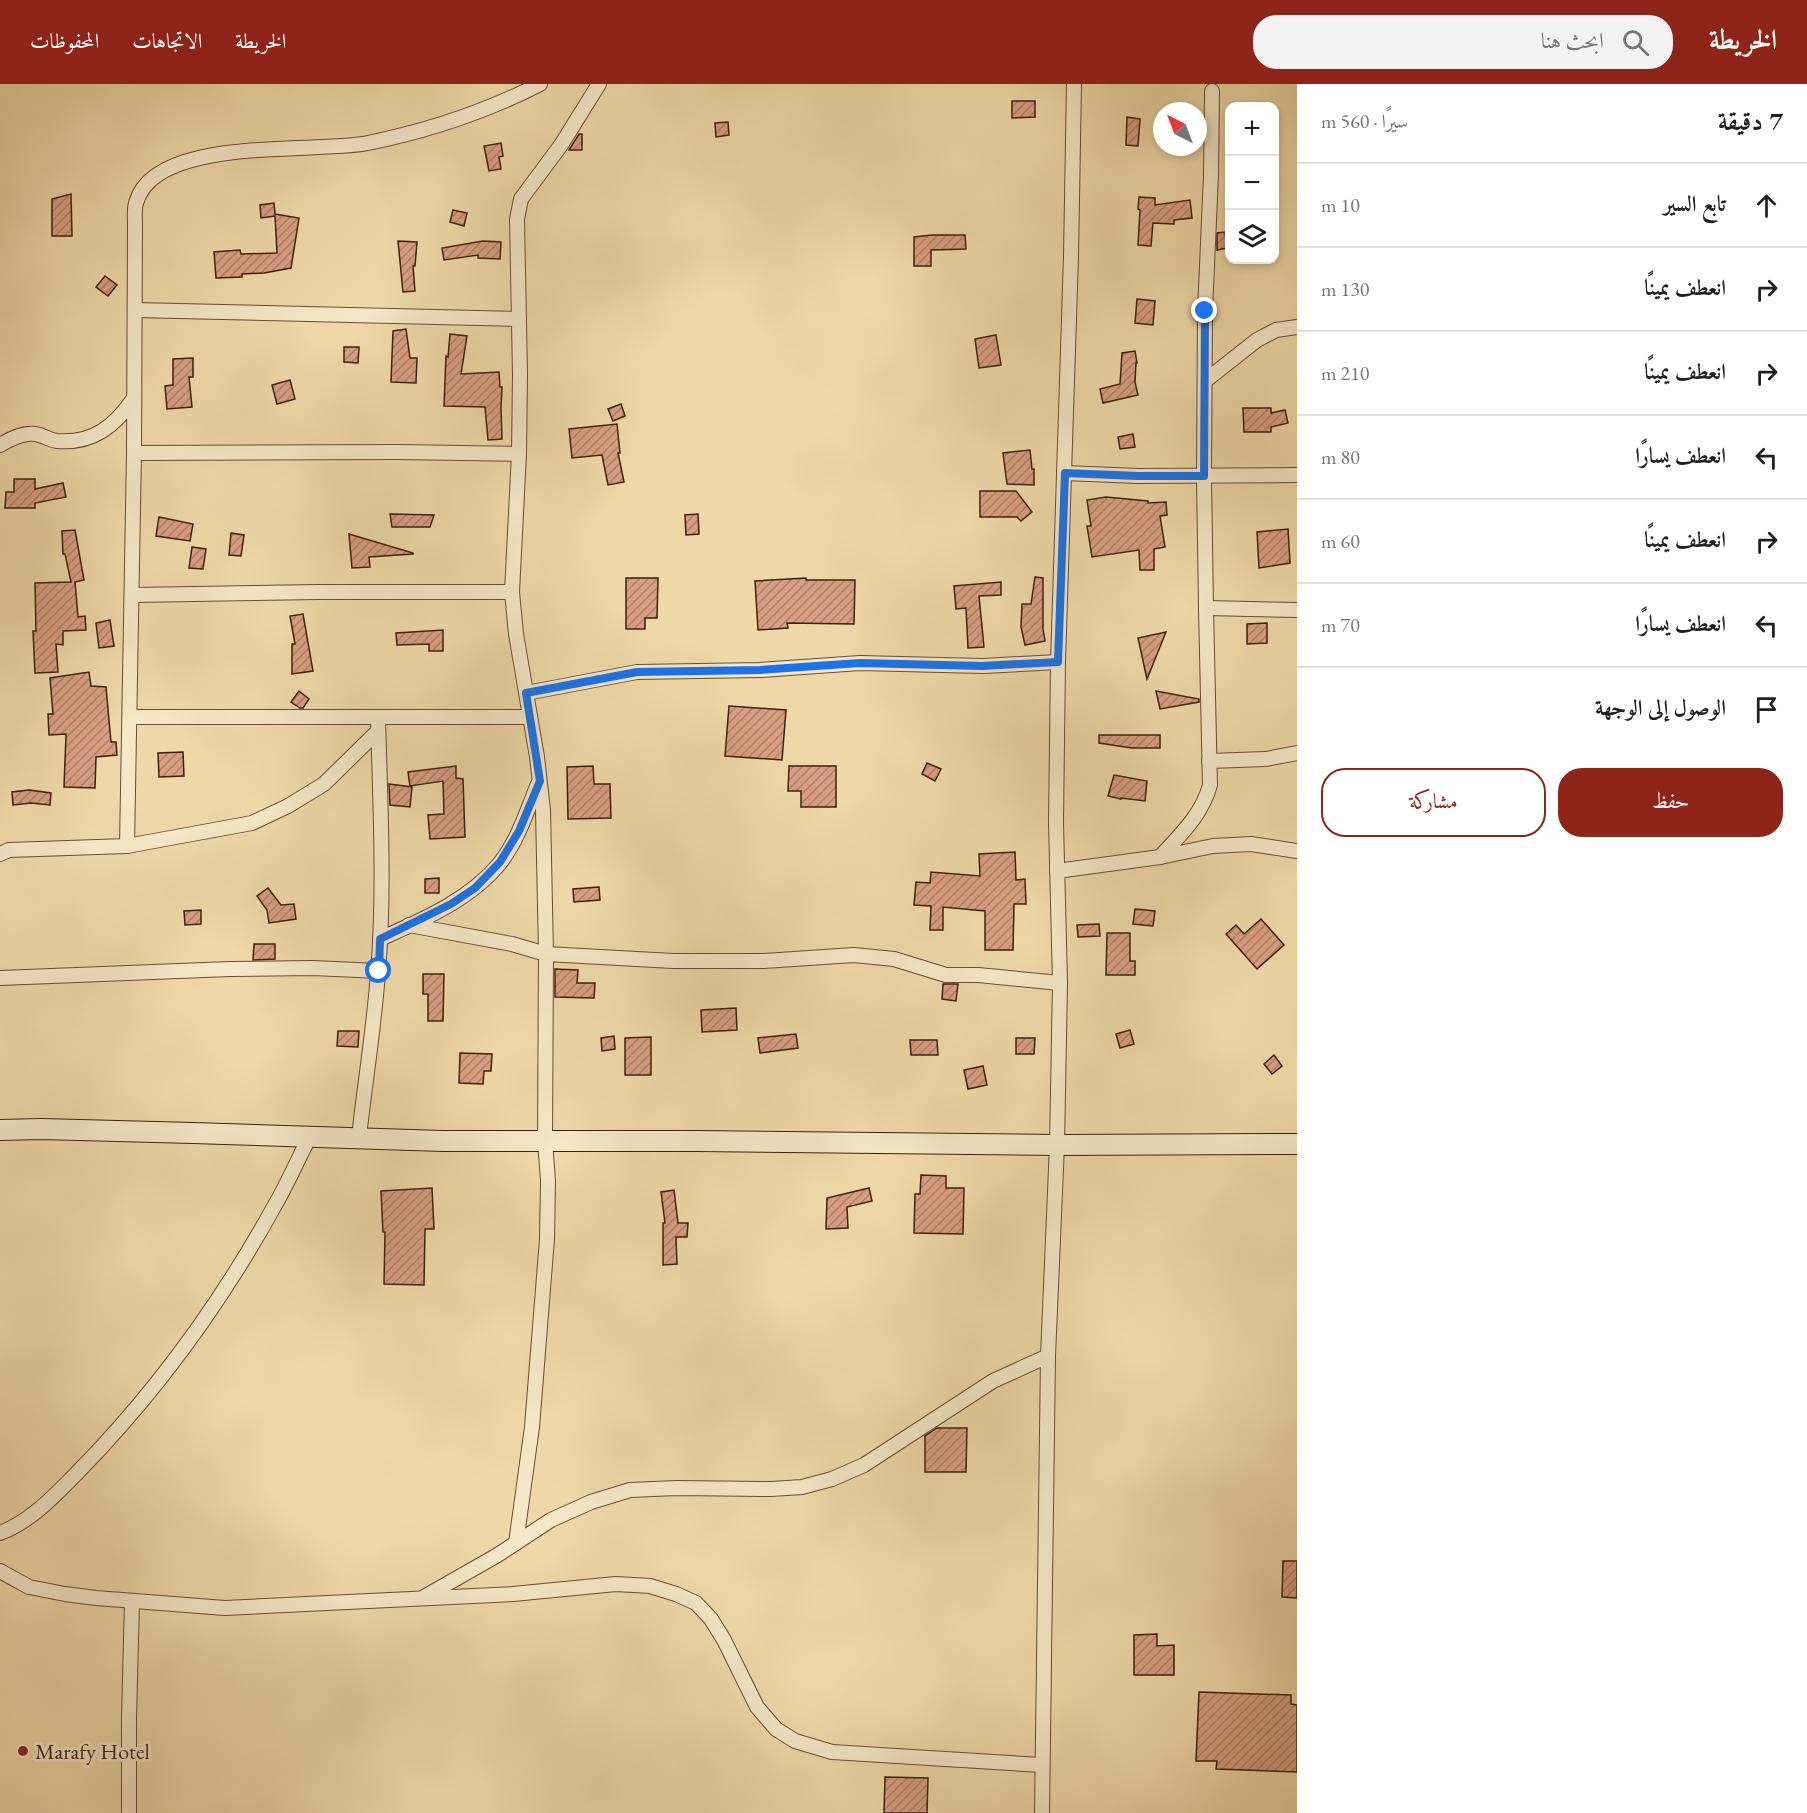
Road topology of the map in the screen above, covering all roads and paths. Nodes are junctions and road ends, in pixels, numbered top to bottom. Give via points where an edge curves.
1 (540, 84) edge
2 (599, 84) edge
3 (1074, 84) edge
4 (1212, 91) dead end
5 (135, 310) junction
6 (519, 319) junction
7 (1297, 327) edge
8 (1205, 381) junction
9 (134, 398) junction
10 (0, 445) edge
11 (134, 453) junction
12 (519, 454) junction
13 (1065, 473) junction
14 (1297, 474) edge
15 (1204, 476) junction
16 (512, 592) junction
17 (132, 595) junction
18 (1206, 608) junction
19 (1297, 610) edge
20 (1058, 662) junction
21 (526, 693) junction
22 (129, 717) junction
23 (378, 717) junction
24 (530, 717) junction
25 (378, 731) junction
26 (1297, 753) edge
27 (1209, 761) junction
28 (540, 781) junction
29 (127, 846) junction
30 (1297, 851) edge
31 (0, 854) edge
32 (1160, 857) junction
33 (1057, 871) junction
34 (409, 926) junction
35 (380, 939) junction
36 (546, 954) junction
37 (379, 971) junction
38 (0, 978) edge
39 (1060, 983) junction
40 (0, 1130) edge
41 (310, 1136) junction
42 (358, 1137) junction
43 (545, 1141) junction
44 (1057, 1144) junction
45 (1297, 1144) edge
46 (1048, 1356) junction
47 (0, 1533) edge
48 (516, 1543) junction
49 (0, 1571) edge
50 (420, 1599) junction
51 (132, 1601) junction
52 (1042, 1766) junction
53 (129, 1813) edge
54 (1042, 1813) edge

1 - 5 street via 450,121 366,144 221,154 158,174 136,203
2 - 6 street via 521,199 517,219
3 - 13 street
4 - 8 street
5 - 6 street
5 - 9 street
6 - 12 street
7 - 8 street via 1276,330 1257,340
8 - 15 street
9 - 10 street via 122,416 103,431 78,441 55,441 34,433
9 - 11 street
11 - 12 street
11 - 17 street
12 - 16 street
13 - 15 street
13 - 20 street
14 - 15 street
15 - 18 street
16 - 17 street
16 - 21 street
17 - 22 street
18 - 19 street
18 - 27 street
20 - 21 street via 982,666 860,663 637,672
20 - 33 street
21 - 24 street
22 - 23 street
22 - 29 street
23 - 24 street
23 - 25 street
24 - 28 street
25 - 29 street via 324,784 252,823
25 - 35 street
26 - 27 street via 1266,759
27 - 32 street via 1206,801
28 - 34 street via 519,831 500,862 475,888
28 - 36 street
29 - 31 street via 9,850
30 - 32 street via 1251,844 1213,846
32 - 33 street
33 - 39 street
34 - 35 street
34 - 36 street
35 - 37 street
36 - 39 street via 673,961 764,961 854,955 894,959 946,975
36 - 43 street
37 - 38 street via 230,969
37 - 42 street
39 - 44 street
40 - 41 street
41 - 42 street
41 - 47 street via 276,1205 177,1356 129,1417 39,1510
42 - 43 street
43 - 44 street
43 - 48 street via 546,1249 532,1427
44 - 45 street
44 - 46 street
46 - 48 street via 993,1381 864,1465 832,1479 771,1490 630,1490 551,1520
46 - 52 street
48 - 50 street
49 - 51 street via 29,1587
50 - 51 street via 225,1608
50 - 52 street via 616,1584 650,1586 696,1603 724,1640 757,1707 776,1729 795,1741 832,1752
51 - 53 street
52 - 54 street

